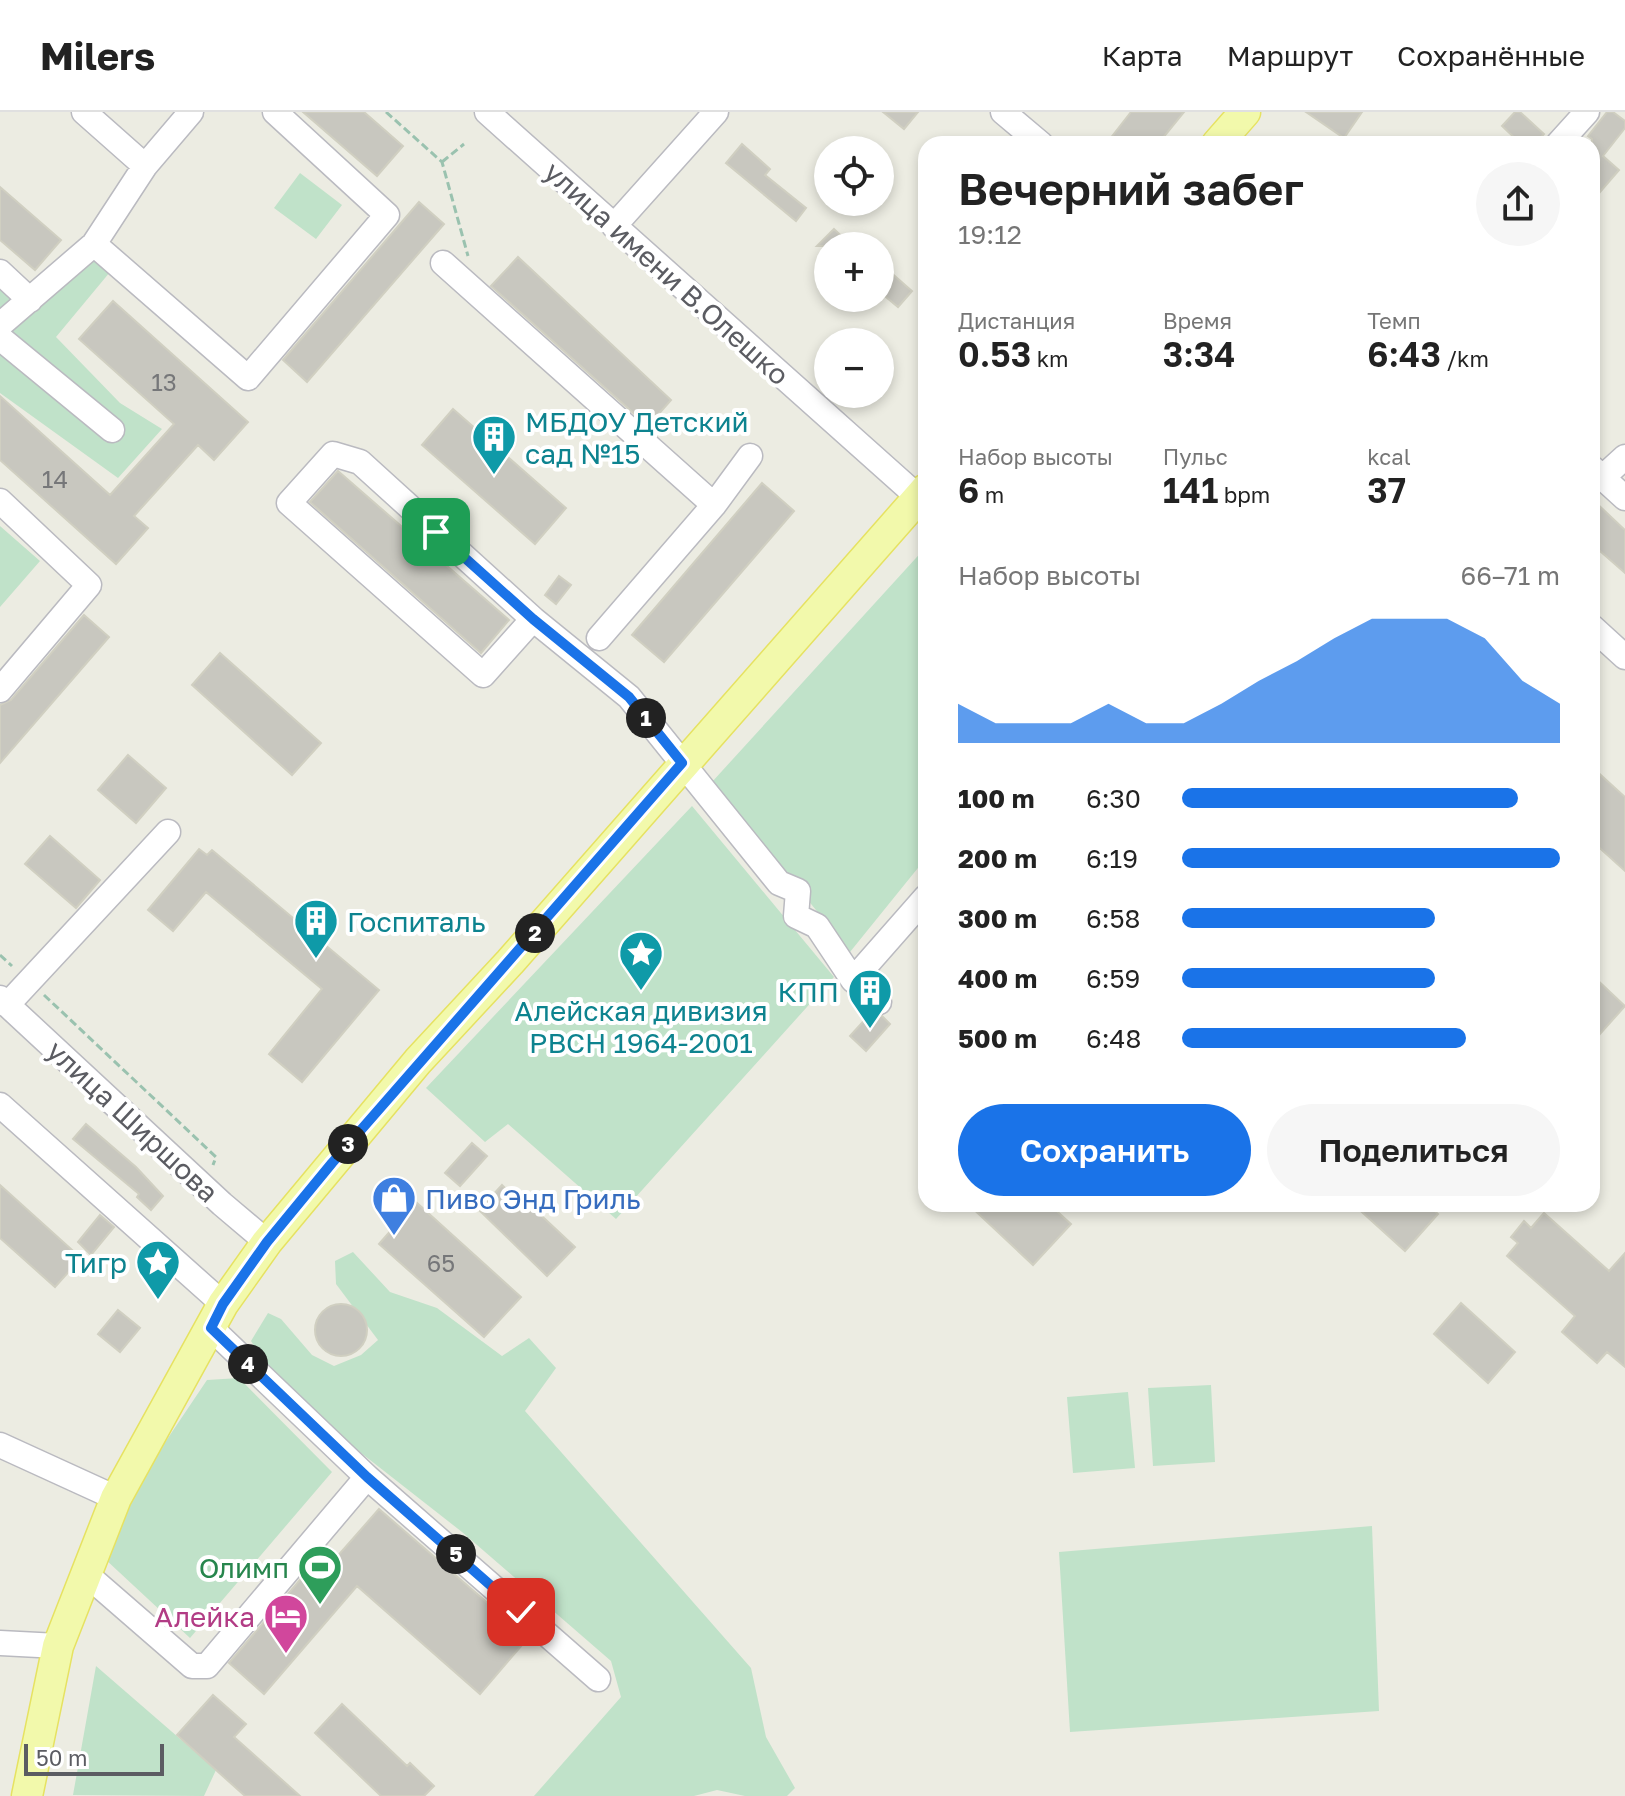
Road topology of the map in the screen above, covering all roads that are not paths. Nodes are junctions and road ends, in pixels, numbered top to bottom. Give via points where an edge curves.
1 (84, 112) edge
2 (191, 112) edge
3 (275, 112) edge
4 (487, 112) edge
5 (716, 112) edge
6 (1003, 112) edge
7 (1245, 112) edge
8 (1587, 112) edge
9 (1032, 136) edge
10 (1224, 136) edge
11 (1565, 136) edge
12 (145, 166) junction
13 (614, 226) junction
14 (94, 244) junction
15 (443, 263) dead end
16 (0, 272) edge
17 (30, 300) junction
18 (0, 325) edge
19 (0, 338) edge
20 (112, 430) dead end
21 (750, 456) dead end
22 (1625, 457) edge
23 (1600, 470) edge
24 (1600, 475) edge
25 (918, 492) edge
26 (1625, 498) edge
27 (0, 501) edge
28 (918, 504) edge
29 (714, 505) junction
30 (533, 619) junction
31 (1600, 634) edge
32 (599, 638) dead end
33 (1625, 657) edge
34 (0, 690) edge
35 (682, 763) junction
36 (168, 832) dead end
37 (918, 906) edge
38 (853, 980) junction
39 (4, 1002) edge
40 (879, 1002) dead end
41 (0, 1105) edge
42 (267, 1242) junction
43 (217, 1316) junction
44 (0, 1445) edge
45 (367, 1477) junction
46 (116, 1498) junction
47 (86, 1574) junction
48 (0, 1643) edge
49 (58, 1646) junction
50 (598, 1679) dead end
51 (27, 1796) edge

1 - 12 street
2 - 12 street
3 - 14 street via 387,215 248,378
4 - 13 street, улица имени В.Олешко
5 - 13 street
6 - 9 street
7 - 10 main road
8 - 11 street
12 - 14 street
13 - 25 street, улица имени В.Олешко
14 - 17 street
15 - 29 street
16 - 17 street
17 - 18 street
19 - 20 street
21 - 29 street
22 - 23 street
24 - 26 street
27 - 34 street via 89,585
28 - 35 main road
29 - 32 street
30 - 30 street via 483,675 289,503 333,454 360,462
30 - 35 street via 629,697
31 - 33 street
35 - 38 street via 779,883 798,891 796,916 817,926
35 - 42 main road via 418,1061
36 - 39 street
37 - 38 street
38 - 40 street
39 - 42 street, улица Ширшова
41 - 43 street
42 - 43 main road
43 - 45 street
43 - 46 main road
44 - 46 street
45 - 47 street via 207,1666 192,1666
45 - 50 street
46 - 47 main road
47 - 49 main road
48 - 49 street
49 - 51 main road

